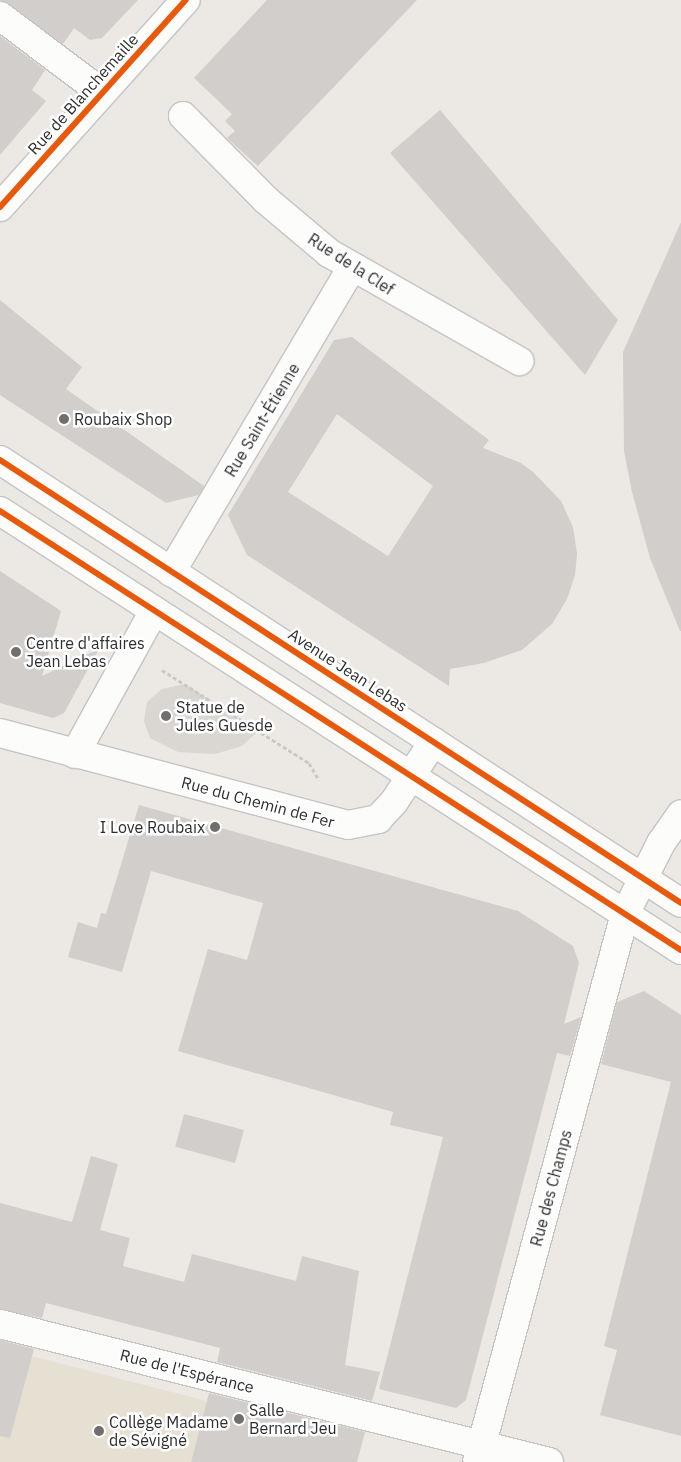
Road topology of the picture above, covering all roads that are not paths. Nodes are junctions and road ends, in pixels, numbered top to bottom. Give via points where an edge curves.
1 (186, 0) edge
2 (0, 16) edge
3 (101, 92) junction
4 (183, 116) dead end
5 (0, 207) edge
6 (352, 268) junction
7 (518, 361) dead end
8 (0, 460) edge
9 (0, 511) edge
10 (171, 572) junction
11 (154, 611) junction
12 (0, 733) edge
13 (433, 742) junction
14 (75, 754) junction
15 (411, 776) junction
16 (681, 814) edge
17 (642, 878) junction
18 (681, 903) edge
19 (625, 914) junction
20 (681, 950) edge
21 (0, 1324) edge
22 (479, 1454) edge
23 (549, 1462) edge

1 - 3 street, Rue de Blanchemaille
2 - 3 street
3 - 5 street, Rue de Blanchemaille
4 - 6 street, Rue de la Clef via 266,200 304,234
6 - 7 street, Rue de la Clef
6 - 10 street, Rue Saint-Étienne
8 - 10 street, Avenue Jean Lebas
9 - 11 street
10 - 13 street, Avenue Jean Lebas
11 - 14 street
11 - 15 street
12 - 14 street, Rue du Chemin de Fer
13 - 15 street, Rue du Chemin de Fer
13 - 17 street, Avenue Jean Lebas
14 - 15 street, Rue du Chemin de Fer via 348,825 378,819
15 - 19 street
16 - 17 street, Rue des Champs
17 - 18 street, Avenue Jean Lebas
17 - 19 street, Rue des Champs
19 - 20 street
19 - 22 street, Rue des Champs
21 - 22 street, Rue de l'Espérance
22 - 23 street, Rue de l'Espérance

